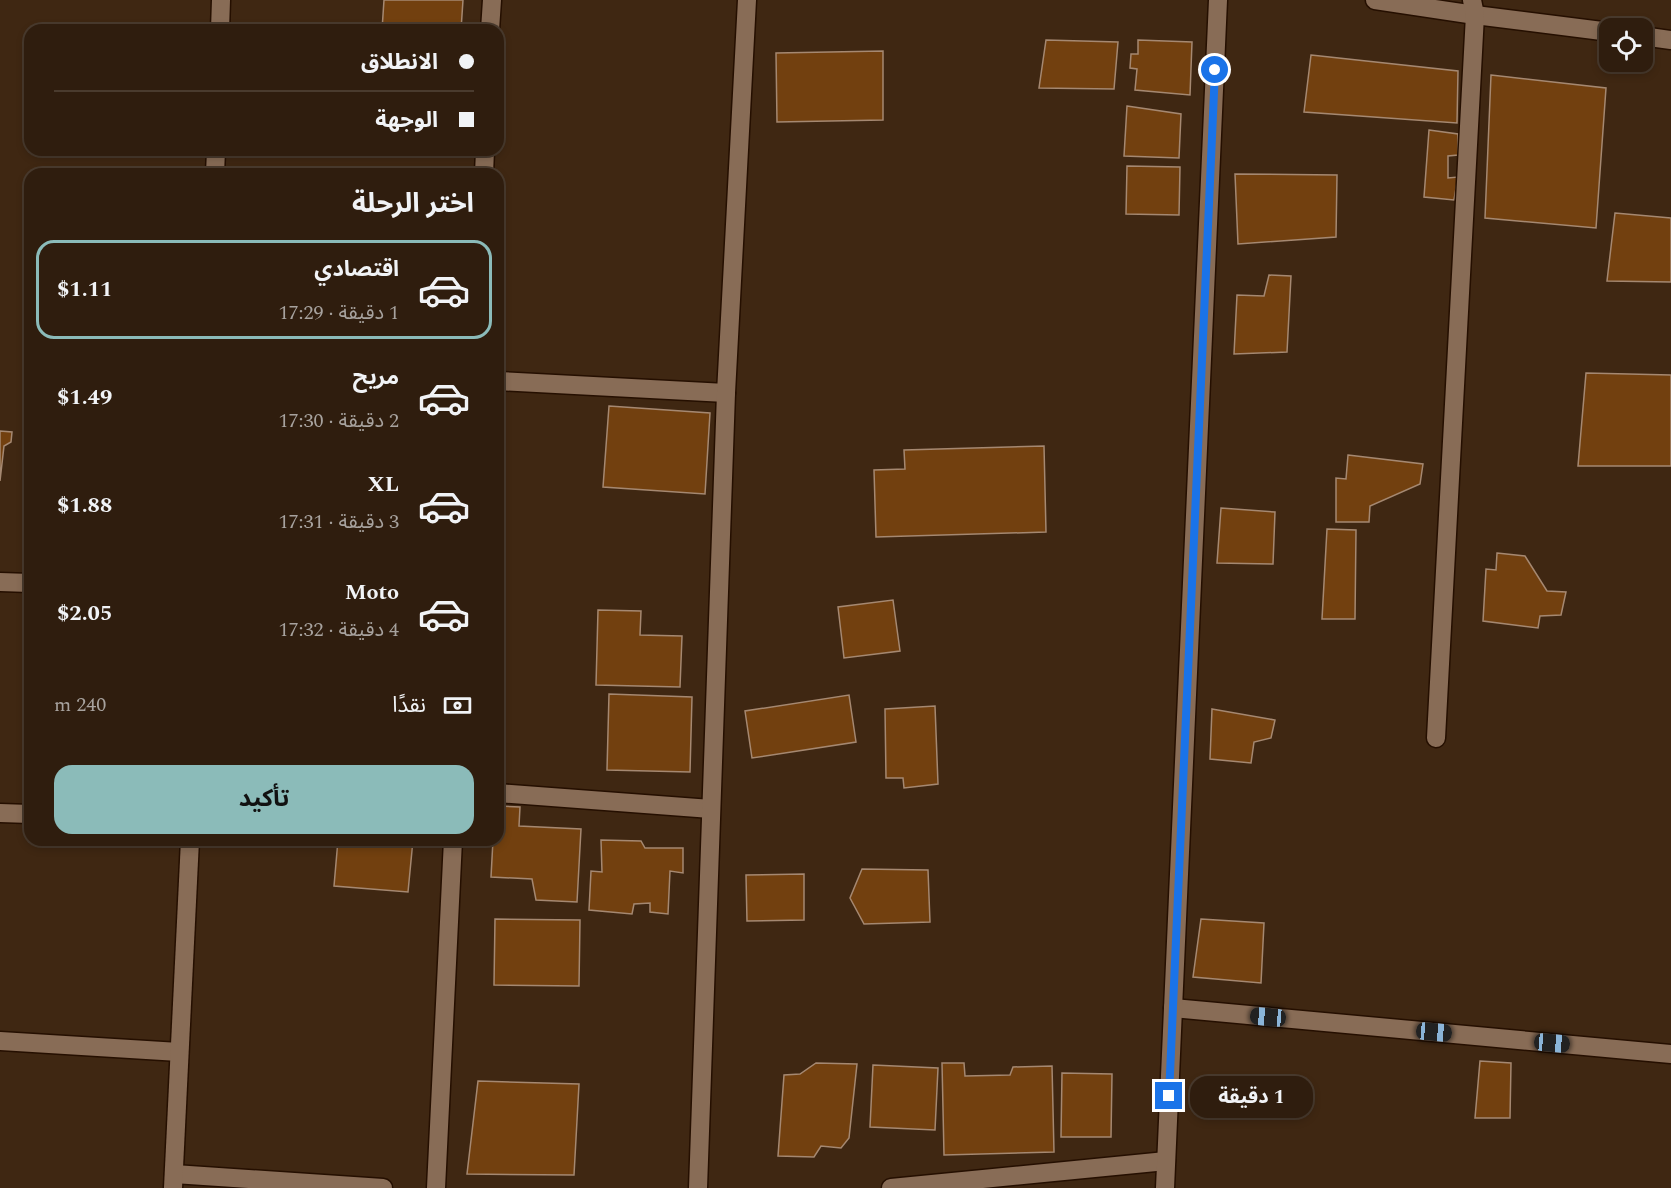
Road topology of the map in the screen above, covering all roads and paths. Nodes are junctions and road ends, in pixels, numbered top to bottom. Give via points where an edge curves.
1 (221, 0) edge
2 (492, 0) edge
3 (747, 0) edge
4 (1218, 0) edge
5 (1375, 0) edge
6 (1474, 8) edge
7 (220, 24) edge
8 (490, 24) edge
9 (1599, 30) edge
10 (1653, 38) edge
11 (1671, 40) edge
12 (504, 381) edge
13 (726, 393) junction
14 (0, 582) edge
15 (24, 584) edge
16 (1436, 738) dead end
17 (504, 793) edge
18 (711, 809) junction
19 (0, 813) edge
20 (24, 814) edge
21 (189, 846) edge
22 (453, 846) edge
23 (1173, 1008) junction
24 (0, 1041) edge
25 (179, 1052) junction
26 (1671, 1054) edge
27 (1166, 1161) junction
28 (173, 1181) edge
29 (382, 1188) edge
30 (436, 1188) edge
31 (698, 1188) edge
32 (891, 1188) edge
33 (1165, 1188) edge

1 - 7 street
2 - 8 street
3 - 13 street
4 - 23 street
5 - 6 street
6 - 9 street
6 - 16 street
10 - 11 street
12 - 13 street
13 - 18 street
14 - 15 street
17 - 18 street
18 - 31 street
19 - 20 street
21 - 25 street
22 - 30 street
23 - 26 street
23 - 27 street
24 - 25 street
25 - 28 street
27 - 32 street
27 - 33 street
28 - 29 street

